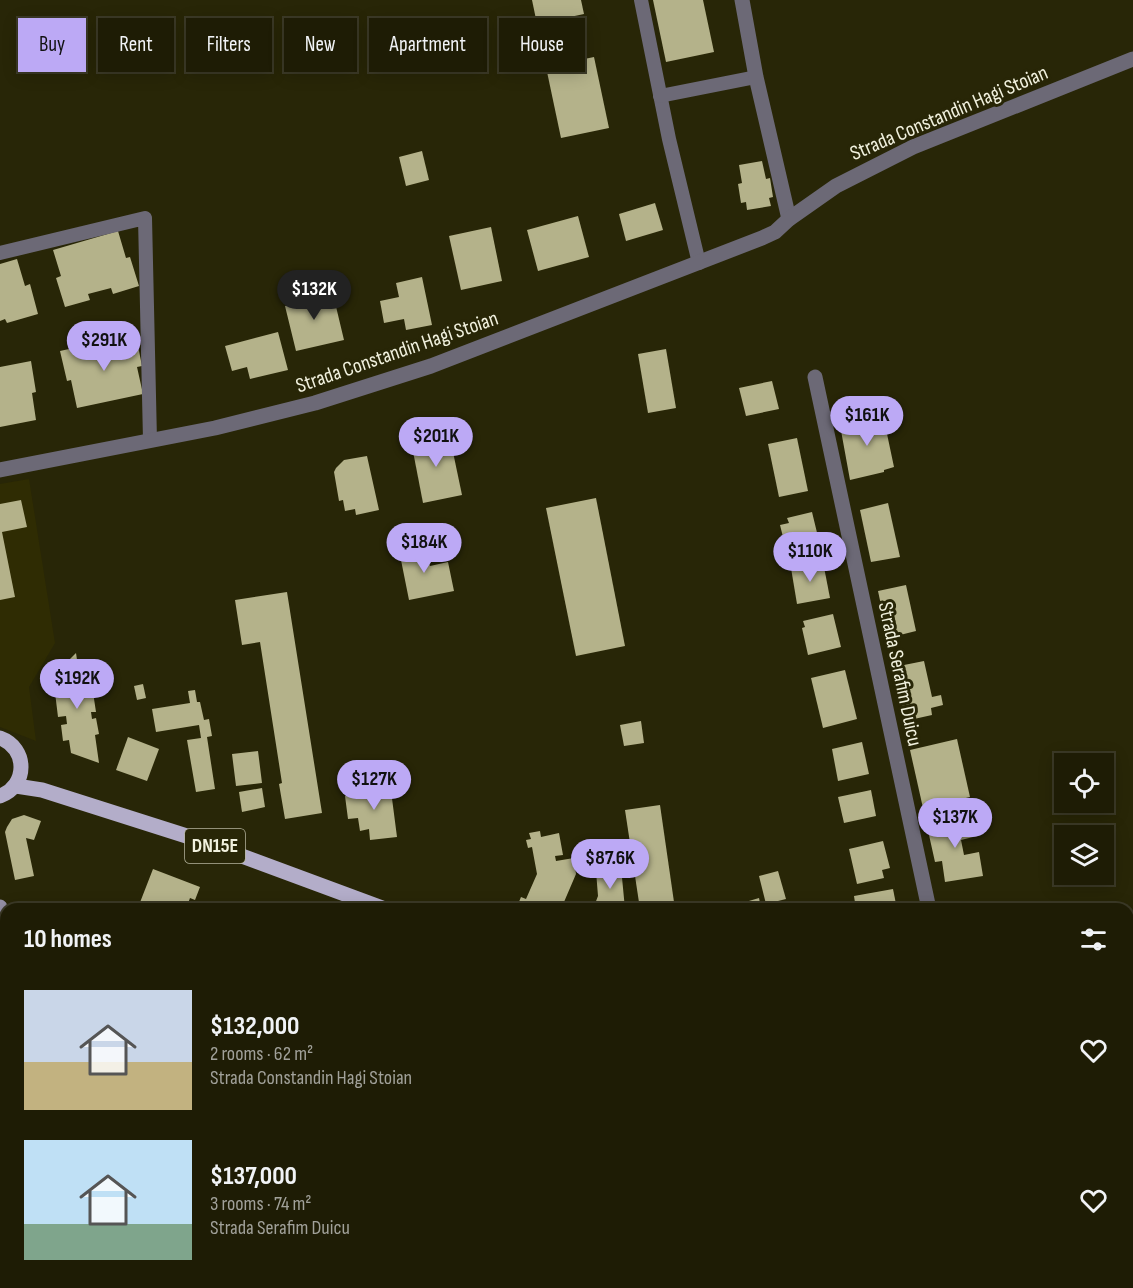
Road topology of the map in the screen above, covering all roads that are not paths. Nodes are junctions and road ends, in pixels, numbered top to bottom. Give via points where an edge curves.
1 (641, 0) edge
2 (742, 0) edge
3 (1133, 59) edge
4 (756, 77) junction
5 (660, 96) junction
6 (789, 219) junction
7 (0, 253) edge
8 (699, 263) junction
9 (815, 377) dead end
10 (150, 440) junction
11 (0, 470) edge
12 (0, 738) edge
13 (22, 766) junction
14 (42, 790) junction
15 (5, 795) edge
16 (369, 903) edge
17 (928, 903) edge

1 - 5 lane
2 - 4 street
3 - 6 street, Strada Constandin Hagi Stoian via 913,147 836,186
4 - 5 lane
4 - 6 street
5 - 8 lane
6 - 8 street, Strada Constandin Hagi Stoian via 775,232
7 - 10 lane via 145,218
8 - 10 street, Strada Constandin Hagi Stoian via 431,366 326,400
9 - 17 street, Strada Serafim Duicu
10 - 11 street, Strada Constandin Hagi Stoian
12 - 13 main road via 14,747
13 - 14 main road
13 - 15 main road, DN15E via 20,777
14 - 15 main road, DN15E
14 - 16 main road, DN15E via 196,839

